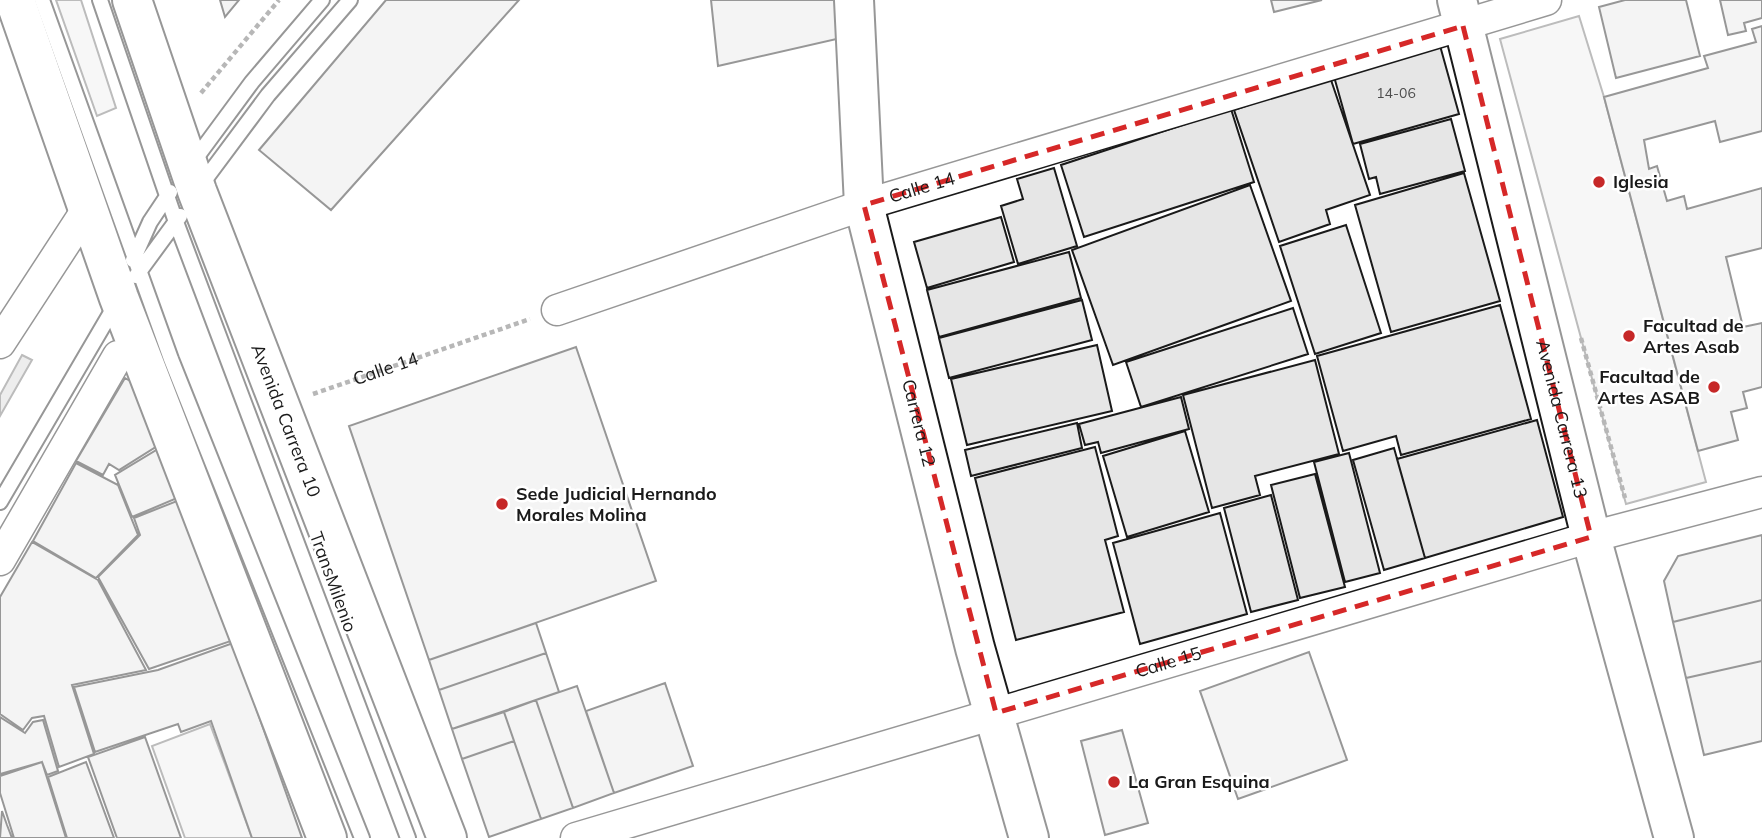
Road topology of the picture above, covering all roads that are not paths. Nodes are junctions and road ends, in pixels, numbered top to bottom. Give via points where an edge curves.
1 (15, 0) edge
2 (42, 0) edge
3 (100, 0) edge
4 (132, 0) edge
5 (322, 0) edge
6 (350, 0) edge
7 (853, 0) edge
8 (1546, 0) edge
9 (1460, 13) edge
10 (182, 194) junction
11 (864, 205) junction
12 (88, 208) junction
13 (134, 256) junction
14 (129, 285) junction
15 (557, 310) road end
16 (0, 343) edge
17 (118, 356) dead end
18 (1762, 492) edge
19 (0, 502) edge
20 (1591, 537) junction
21 (0, 560) edge
22 (996, 713) junction
23 (327, 838) edge
24 (362, 838) edge
25 (408, 838) edge
26 (447, 838) edge
27 (576, 838) edge
28 (1029, 838) edge
29 (1675, 838) edge

1 - 12 main road
2 - 13 lane
3 - 10 lane, TransMilenio
4 - 10 main road, Avenida Carrera 10
5 - 10 lane via 252,82
6 - 10 lane
7 - 11 main road, Carrera 12
8 - 9 street, Calle 14
9 - 11 street, Calle 14
9 - 20 main road, Avenida Carrera 13
10 - 13 lane
10 - 14 lane
10 - 25 lane, TransMilenio
10 - 26 main road, Avenida Carrera 10
11 - 15 street, Calle 14
11 - 22 main road, Carrera 12 via 975,648
12 - 14 main road
12 - 16 street
13 - 14 lane
13 - 14 lane
14 - 19 lane
14 - 23 main road
14 - 24 lane via 176,372
17 - 21 street
18 - 20 street, Calle 15
20 - 22 street, Calle 15
20 - 29 main road, Avenida Carrera 13
22 - 27 street, Calle 15
22 - 28 main road, Carrera 12

